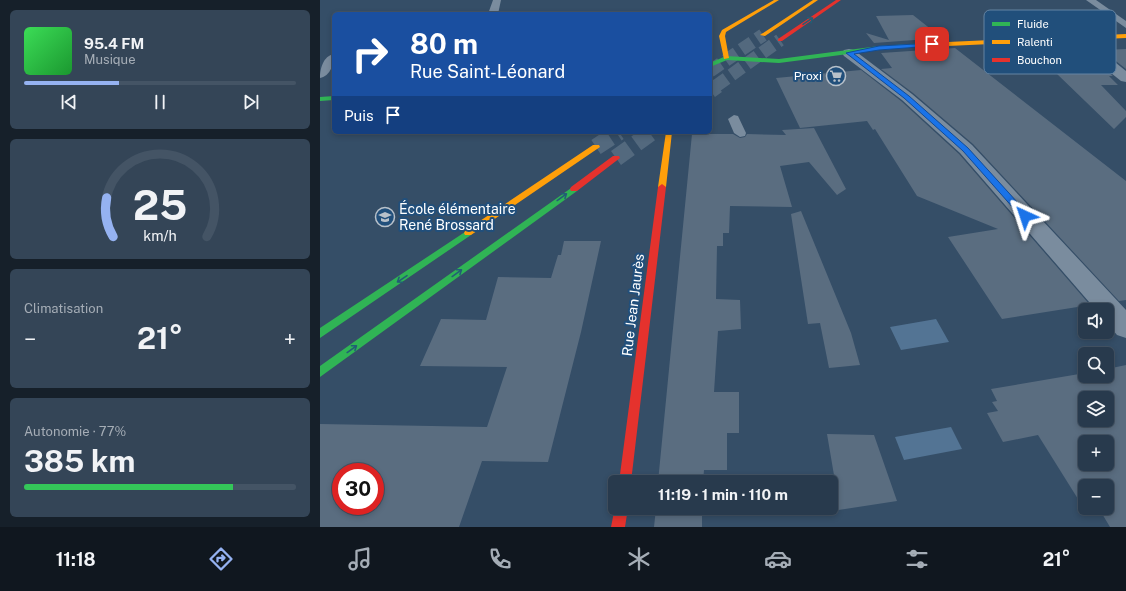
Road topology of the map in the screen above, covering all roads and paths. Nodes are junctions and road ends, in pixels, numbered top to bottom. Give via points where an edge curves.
1 (497, 0) edge
2 (777, 0) edge
3 (816, 0) edge
4 (839, 0) edge
5 (1090, 0) edge
6 (1104, 10) edge
7 (494, 12) edge
8 (1116, 18) edge
9 (1126, 25) edge
10 (763, 35) tunnel mouth
11 (1116, 36) edge
12 (1126, 36) edge
13 (780, 40) tunnel mouth
14 (984, 41) edge
15 (849, 53) junction
16 (726, 58) junction
17 (332, 60) edge
18 (712, 64) edge
19 (1116, 70) edge
20 (320, 75) edge
21 (1126, 78) edge
22 (332, 98) edge
23 (320, 99) edge
24 (734, 119) dead end
25 (740, 133) dead end
26 (669, 134) edge
27 (596, 147) tunnel mouth
28 (616, 158) tunnel mouth
29 (1126, 327) edge
30 (320, 334) edge
31 (320, 372) edge
32 (626, 475) edge
33 (620, 515) edge
34 (618, 527) edge

1 - 7 lane
2 - 16 main road via 724,32 722,36
3 - 10 main road
13 -> 4 main road
5 - 6 lane
8 - 9 lane
11 - 12 main road
14 - 15 main road via 879,48
15 - 16 main road via 779,61
15 - 29 street via 907,97 966,149
16 - 18 main road
17 - 20 lane
19 - 21 street
22 - 23 main road
24 - 25 lane
26 - 32 main road, Rue Jean Jaurès
27 -> 30 main road
31 -> 28 main road
33 - 34 main road

